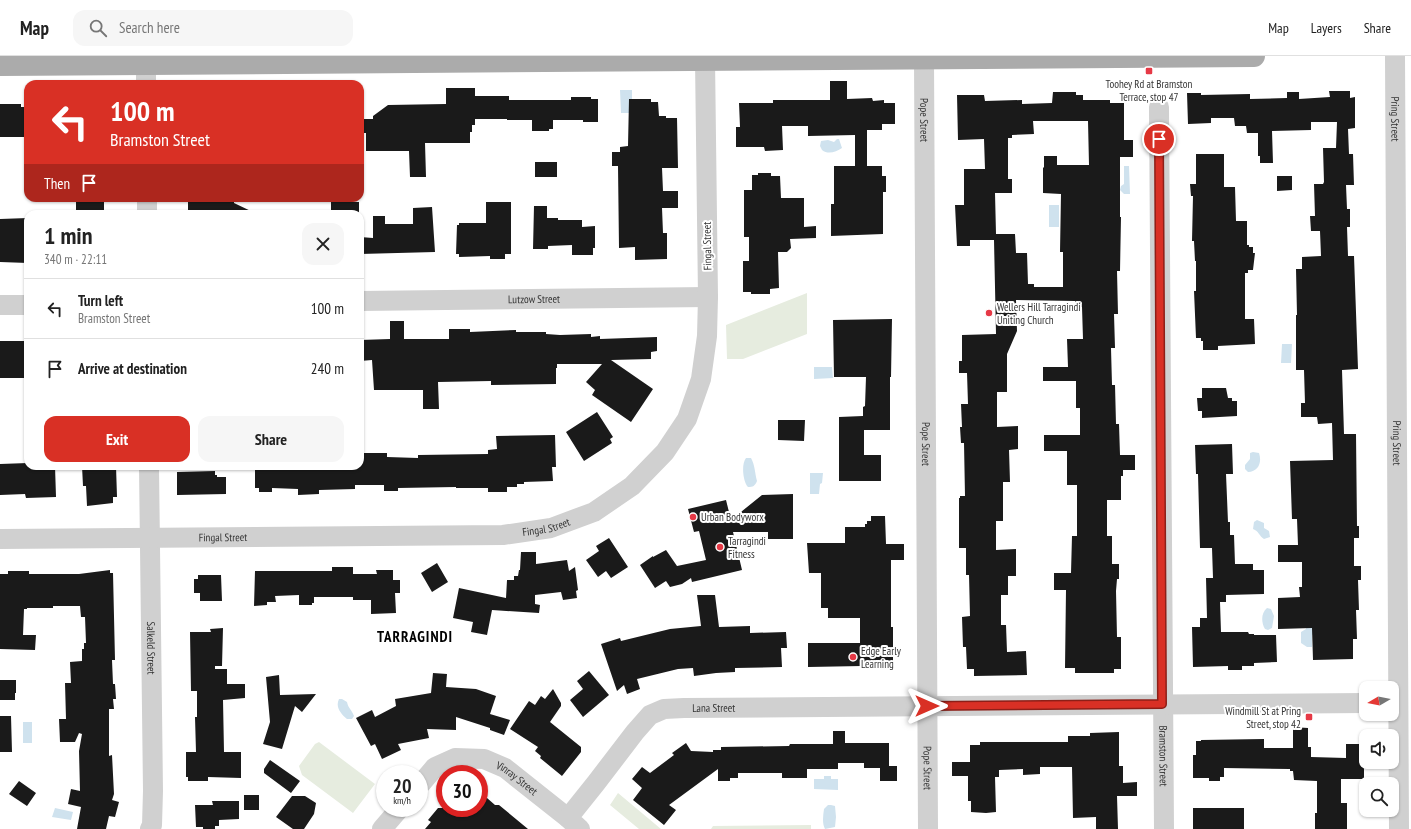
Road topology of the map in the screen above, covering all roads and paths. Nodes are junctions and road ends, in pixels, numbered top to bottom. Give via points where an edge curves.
1 (1254, 56) edge
2 (1394, 56) edge
3 (1150, 57) edge
4 (528, 58) edge
5 (924, 58) junction
6 (705, 59) junction
7 (0, 64) edge
8 (146, 74) edge
9 (1159, 107) dead end
10 (708, 297) junction
11 (364, 301) edge
12 (0, 305) edge
13 (24, 305) edge
14 (149, 470) edge
15 (150, 538) junction
16 (0, 539) edge
17 (1400, 702) edge
18 (1359, 703) edge
19 (1162, 704) junction
20 (927, 706) junction
21 (428, 775) edge
22 (392, 817) edge
23 (574, 824) edge
24 (150, 829) edge
25 (382, 829) edge
26 (928, 829) edge
27 (1164, 829) edge
28 (1399, 829) edge

1 - 3 main road
2 - 17 street, Pring Street
3 - 5 main road
4 - 6 main road
4 - 8 main road
5 - 6 main road
5 - 20 street, Pope Street
6 - 10 street, Fingal Street
7 - 8 main road
9 - 19 street, Bramston Street
10 - 11 street, Lutzow Street
10 - 15 street, Fingal Street via 707,336 701,379 687,419 665,452 632,486 594,512 550,528 504,536
12 - 13 street
14 - 15 street, Salkeld Street
15 - 16 street, Fingal Street
15 - 24 street, Salkeld Street via 153,791
17 - 28 street, Pring Street
18 - 19 street, Lana Street
19 - 20 street, Lana Street
19 - 27 street, Bramston Street
20 - 23 street, Lana Street via 664,709 650,715 635,732 596,783
20 - 26 street, Pope Street
21 - 23 street, Vinray Street via 435,767 456,758 484,759 505,768
22 - 25 street

